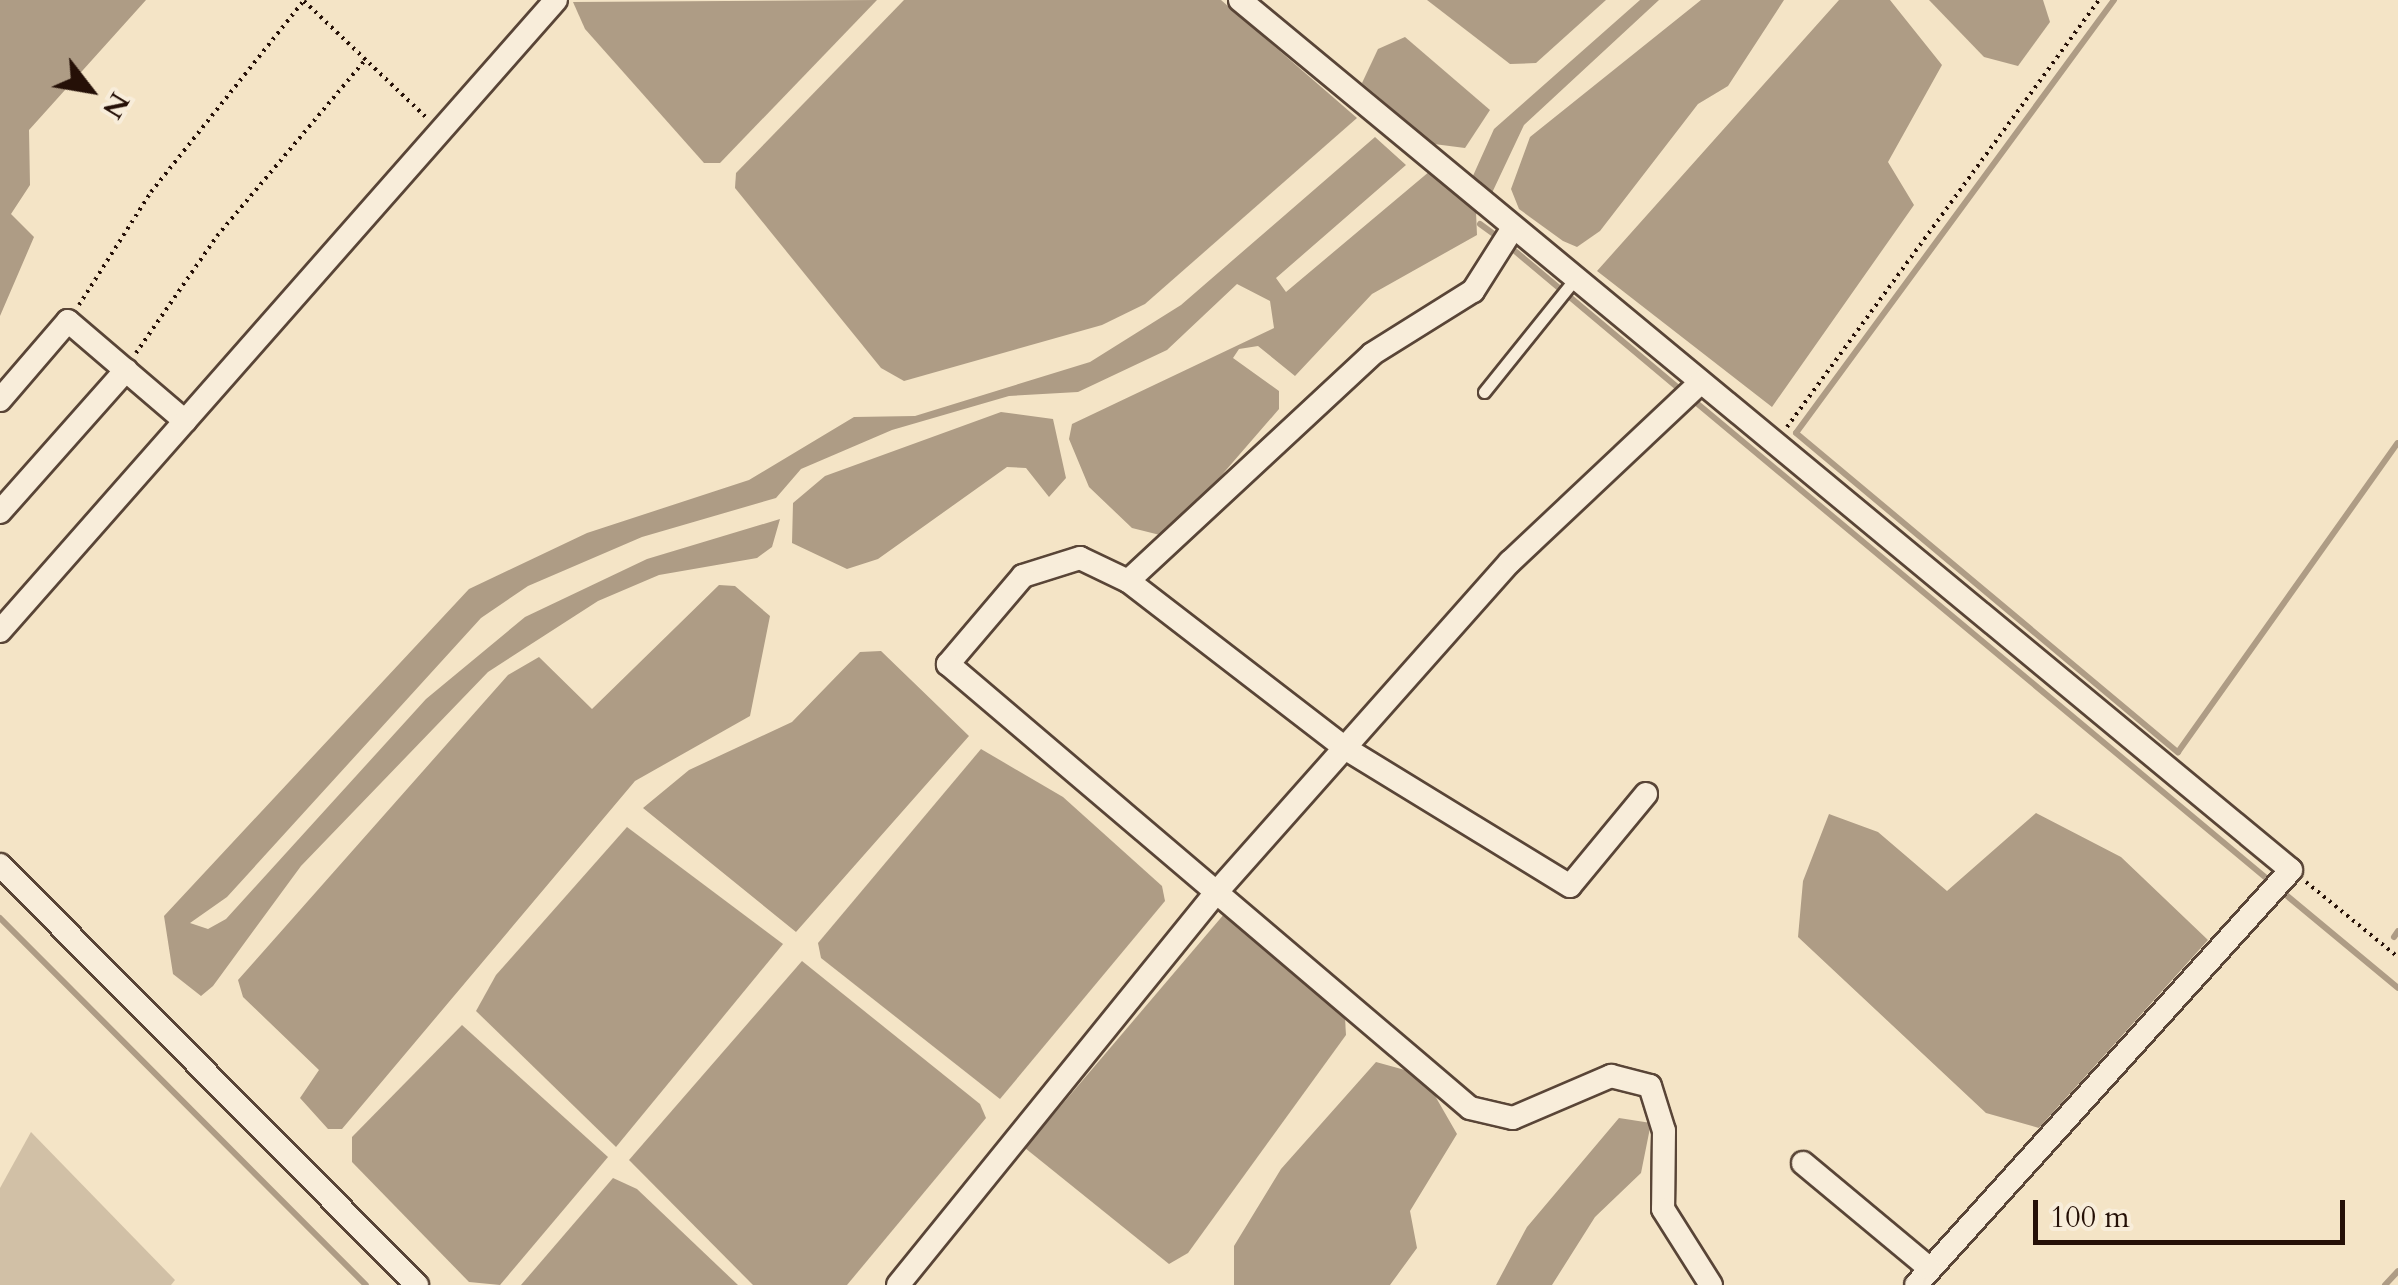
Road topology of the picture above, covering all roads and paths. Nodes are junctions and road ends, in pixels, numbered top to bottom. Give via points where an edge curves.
1 (304, 0) edge
2 (556, 0) edge
3 (1240, 0) edge
4 (2096, 2) edge
5 (365, 60) junction
6 (441, 131) junction
7 (1512, 228) junction
8 (1575, 279) junction
9 (68, 321) junction
10 (126, 370) junction
11 (1701, 382) junction
12 (1484, 392) dead end
13 (0, 400) edge
14 (185, 421) junction
15 (1775, 443) junction
16 (0, 512) edge
17 (1128, 580) junction
18 (0, 631) edge
19 (1345, 748) junction
20 (1646, 794) dead end
21 (0, 865) edge
22 (2291, 870) junction
23 (1214, 895) junction
24 (2398, 958) edge
25 (1802, 1163) dead end
26 (1923, 1277) edge
27 (417, 1285) edge
28 (898, 1285) edge
29 (1711, 1285) edge

1 - 5 path
1 - 9 path via 151,192
2 - 6 street
3 - 7 street
4 - 15 path
5 - 6 path
5 - 10 path via 216,236
6 - 14 street
7 - 8 street
7 - 17 street via 1473,291 1372,354
8 - 11 street
8 - 12 lane
9 - 10 street
9 - 13 street
10 - 14 street
10 - 16 street
11 - 15 street
11 - 19 street via 1510,562
14 - 18 street
15 - 22 street
17 - 19 street
17 - 23 street via 1094,562 1057,558 1023,576 948,664
19 - 20 street via 1570,886
19 - 23 street
21 - 27 street
22 - 24 path
22 - 26 street
23 - 28 street
23 - 29 street via 1470,1108 1513,1118 1611,1076 1650,1086 1664,1131 1663,1209
25 - 26 street

